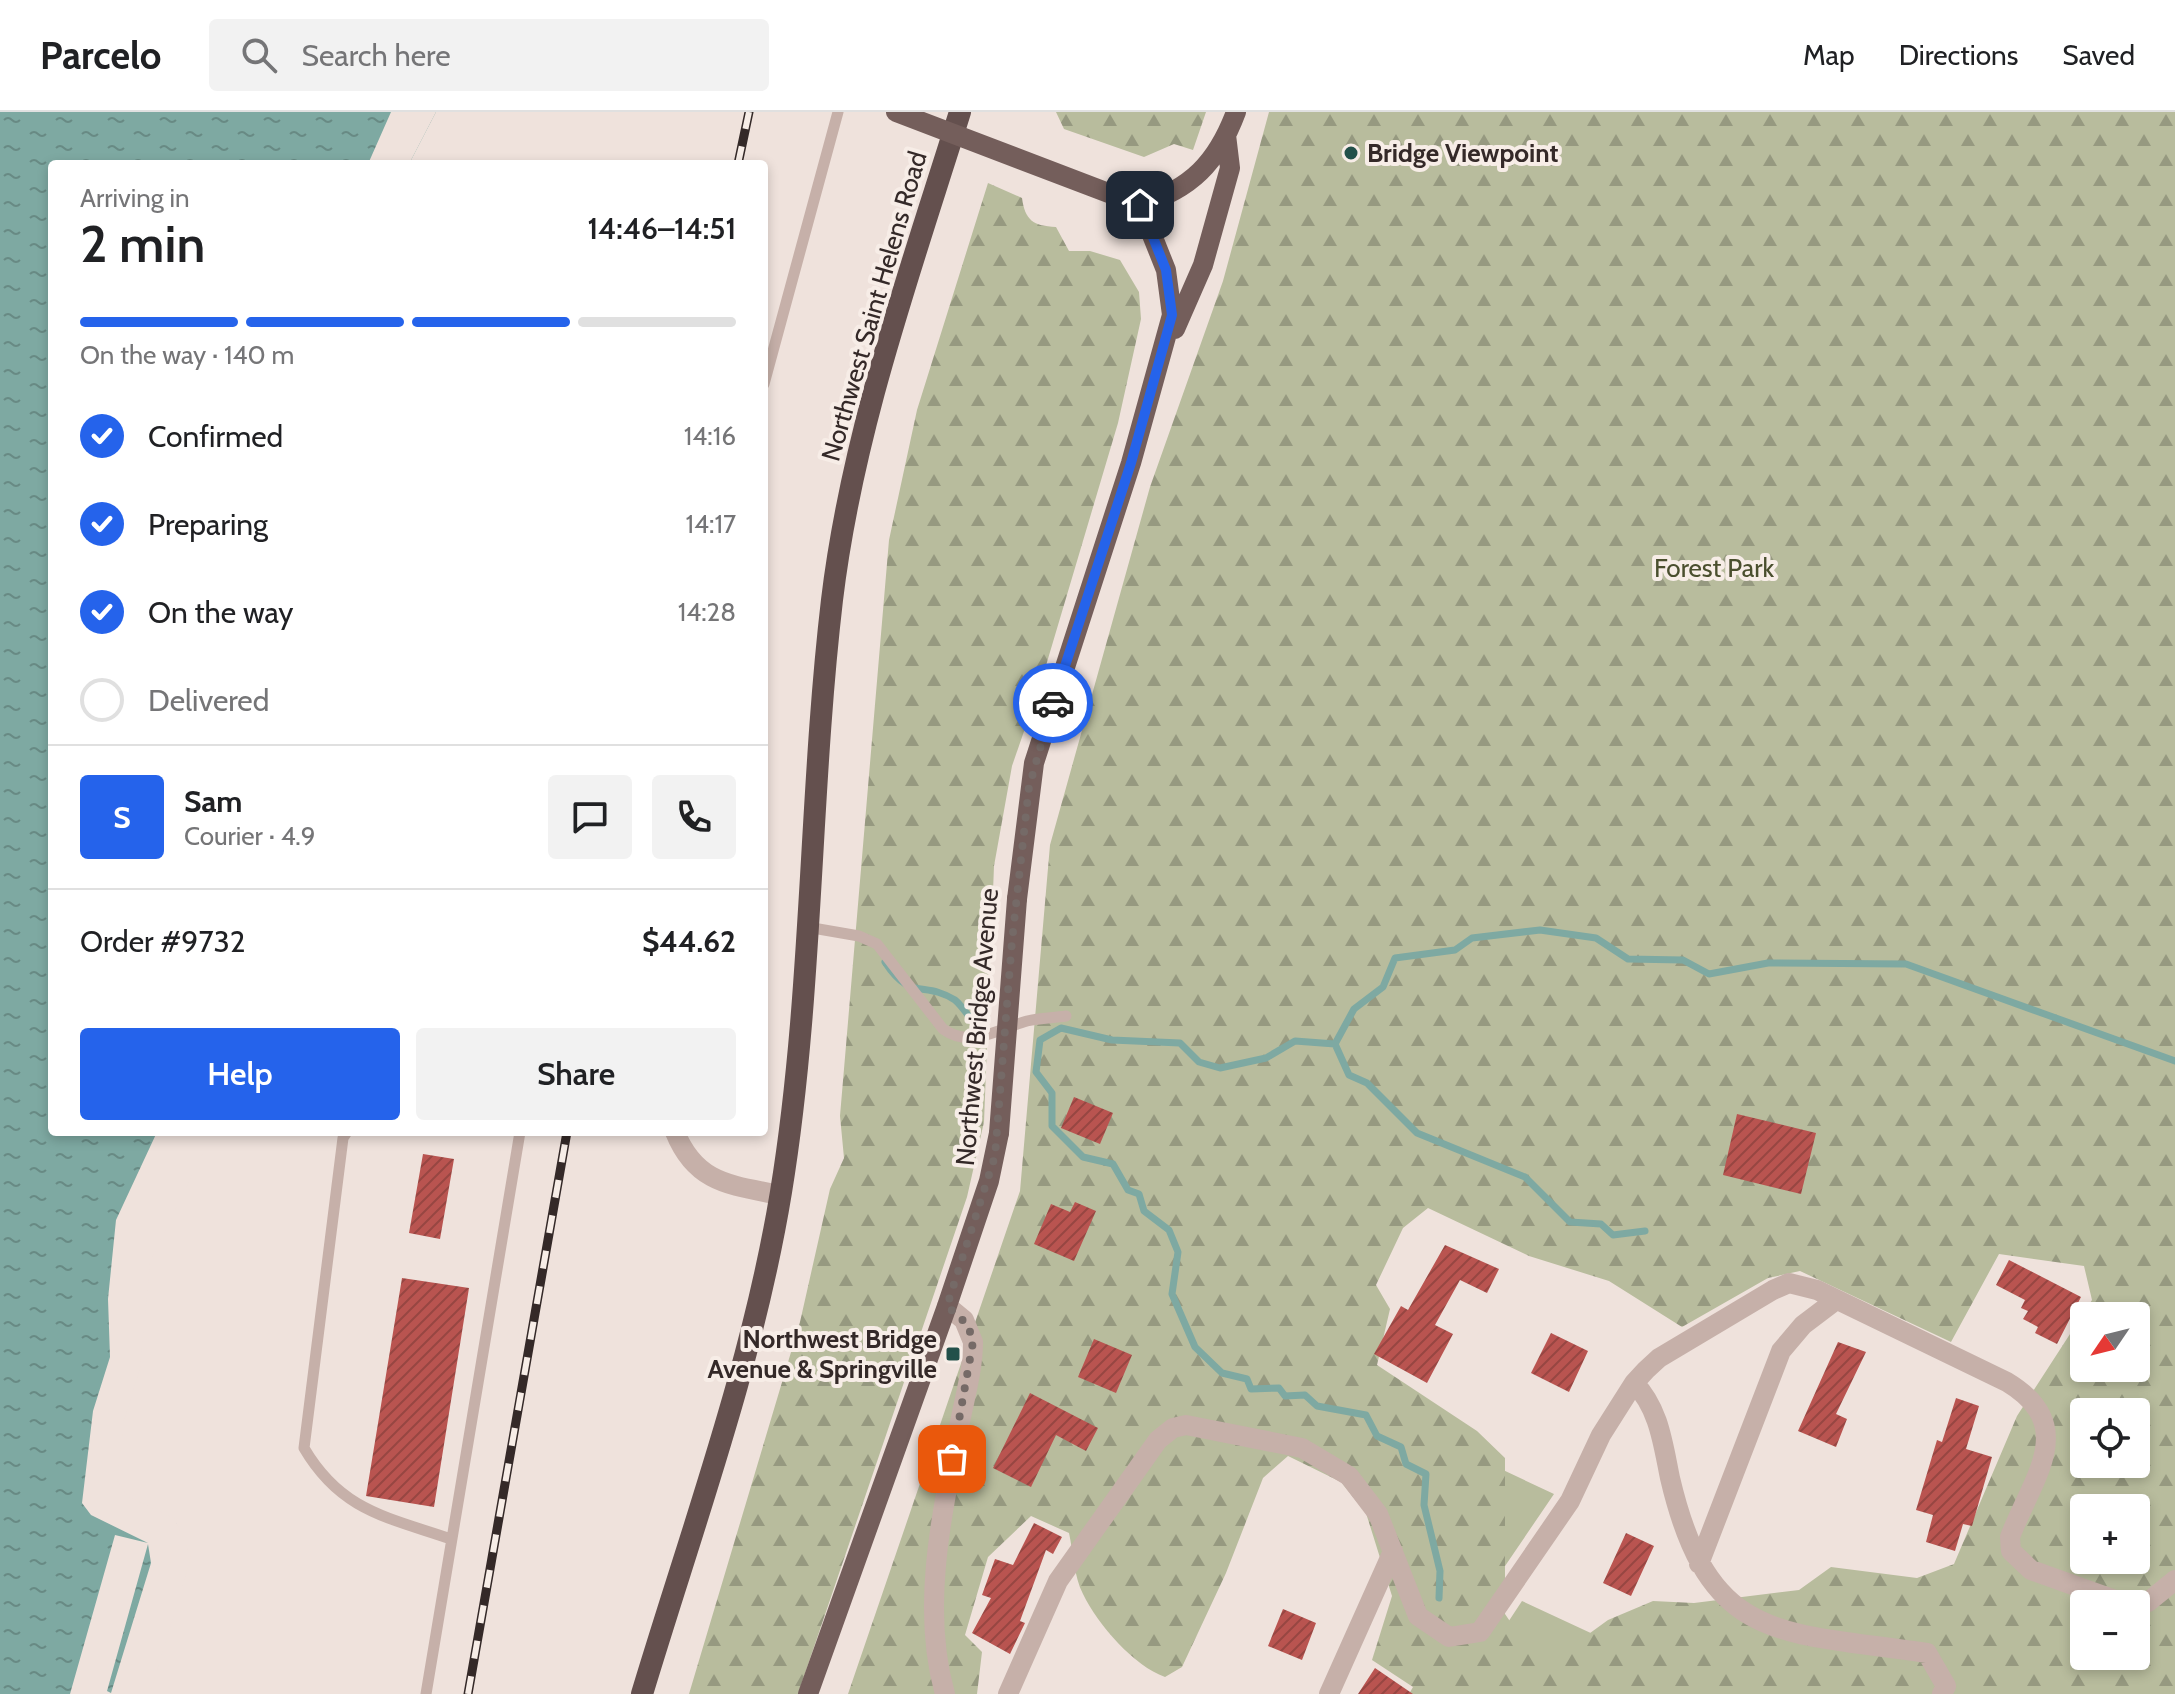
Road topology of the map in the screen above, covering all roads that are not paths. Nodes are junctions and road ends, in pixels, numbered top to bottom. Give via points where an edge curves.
1 (838, 112) edge
2 (896, 112) edge
3 (960, 112) edge
4 (1236, 112) edge
5 (1226, 135) junction
6 (1140, 205) junction
7 (1163, 356) junction
8 (768, 369) edge
9 (806, 927) junction
10 (1066, 1016) dead end
11 (344, 1136) edge
12 (519, 1136) edge
13 (677, 1136) edge
14 (780, 1195) junction
15 (1836, 1300) junction
16 (947, 1306) junction
17 (1634, 1383) junction
18 (451, 1539) junction
19 (1393, 1551) junction
20 (1699, 1564) junction
21 (2175, 1580) edge
22 (2087, 1590) edge
23 (2150, 1600) edge
24 (1944, 1690) edge
25 (426, 1694) edge
26 (642, 1694) edge
27 (808, 1694) edge
28 (945, 1694) edge
29 (1008, 1694) edge
30 (1329, 1694) edge

1 - 8 lane
2 - 6 main road, bridge
3 - 9 highway, Northwest Saint Helens Road via 873,392 850,493 832,599
4 - 5 main road, Northwest Bridge Avenue
5 - 6 main road, Northwest Bridge Avenue via 1204,169 1177,192
5 - 7 main road, Northwest Bridge Avenue via 1230,168 1206,252
6 - 7 main road, Northwest Bridge Avenue via 1166,270 1171,299
7 - 16 main road, Northwest Bridge Avenue, bridge via 1034,763 1017,899 999,1133 989,1181
9 - 10 lane via 877,944 952,1035 974,1039 1028,1021
9 - 14 highway, Northwest Saint Helens Road
11 - 18 lane via 304,1448 322,1478 362,1508
12 - 18 lane
13 - 14 street via 689,1160 717,1181
14 - 26 highway, Northwest Saint Helens Road via 726,1423
15 - 17 street via 1789,1283 1659,1358
15 - 20 street via 1803,1325 1781,1351
15 - 22 street via 2007,1382 2031,1399 2045,1423 2047,1451 2010,1537 2011,1551 2031,1570
16 - 27 main road, Northwest Bridge Avenue
16 - 28 street via 968,1325 973,1353 947,1485 934,1602 933,1639
17 - 19 street via 1601,1435 1570,1501 1480,1632 1449,1637 1418,1616
17 - 20 street via 1657,1421 1678,1512
18 - 25 lane
19 - 29 street via 1378,1514 1349,1476 1302,1448 1186,1425 1173,1428 1158,1440 1058,1581
19 - 30 street
20 - 24 street via 1724,1598 1759,1622 1790,1632 1927,1653
21 - 23 street

